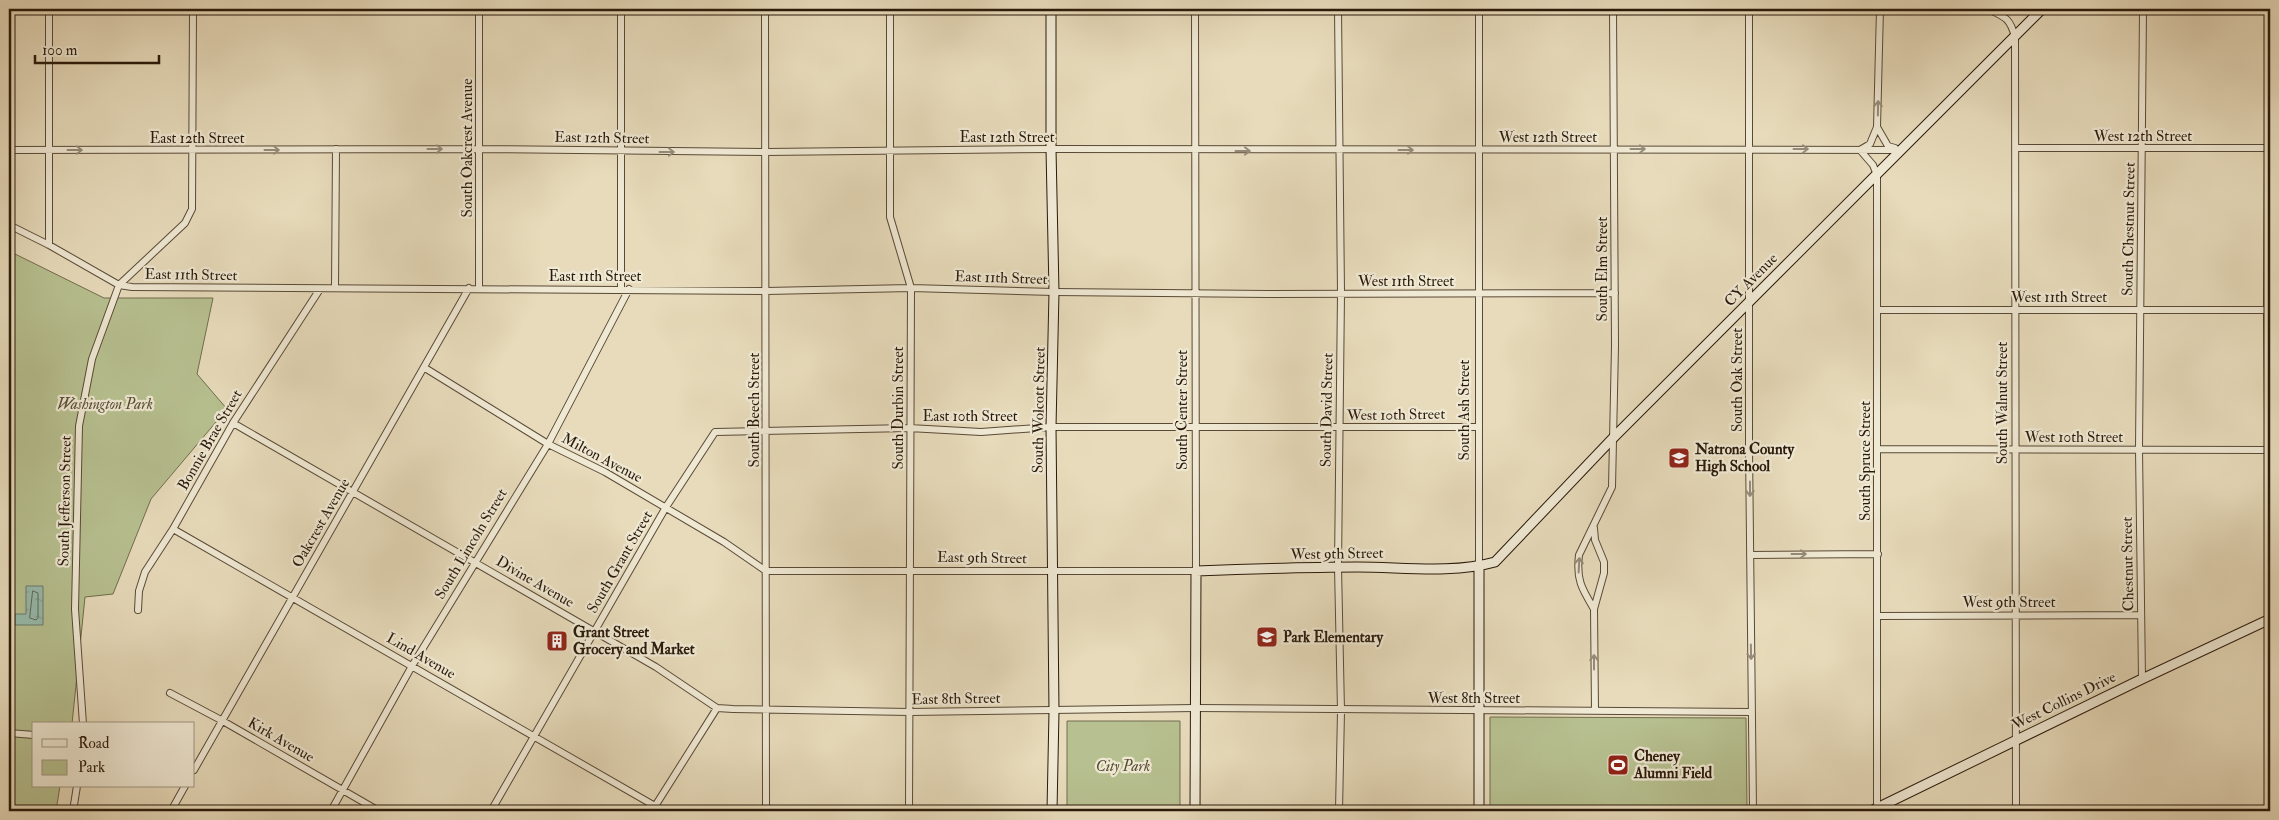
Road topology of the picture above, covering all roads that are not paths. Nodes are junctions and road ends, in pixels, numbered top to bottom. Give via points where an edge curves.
1 (479, 9) edge
2 (621, 9) edge
3 (766, 9) edge
4 (890, 9) edge
5 (1051, 9) edge
6 (1195, 9) edge
7 (1338, 9) edge
8 (1480, 9) edge
9 (1611, 9) edge
10 (1617, 9) edge
11 (1749, 9) edge
12 (1955, 9) edge
13 (1988, 9) edge
14 (2039, 9) edge
15 (2269, 9) edge
16 (9, 10) edge
17 (49, 10) edge
18 (193, 10) edge
19 (1880, 10) edge
20 (2143, 10) edge
21 (2015, 37) junction
22 (1877, 127) junction
23 (2016, 148) junction
24 (2142, 148) junction
25 (2269, 148) edge
26 (479, 149) junction
27 (1051, 149) junction
28 (1338, 149) junction
29 (9, 150) edge
30 (49, 150) junction
31 (193, 150) junction
32 (336, 150) junction
33 (890, 150) junction
34 (1195, 150) junction
35 (1478, 150) junction
36 (1614, 150) junction
37 (1749, 150) junction
38 (1860, 150) junction
39 (1901, 150) junction
40 (621, 151) junction
41 (766, 152) junction
42 (1877, 175) junction
43 (9, 225) edge
44 (49, 245) junction
45 (119, 285) junction
46 (335, 288) junction
47 (469, 288) junction
48 (479, 288) junction
49 (911, 288) junction
50 (320, 289) junction
51 (621, 289) junction
52 (629, 289) junction
53 (766, 291) junction
54 (1054, 292) junction
55 (1197, 292) junction
56 (1341, 293) junction
57 (1478, 293) junction
58 (1615, 293) junction
59 (1750, 300) junction
60 (1878, 310) junction
61 (2014, 310) junction
62 (2141, 310) junction
63 (2269, 310) edge
64 (425, 368) junction
65 (233, 422) junction
66 (1478, 426) junction
67 (910, 428) junction
68 (1051, 428) junction
69 (1195, 428) junction
70 (1339, 428) junction
71 (715, 432) joint
72 (766, 432) junction
73 (1613, 438) junction
74 (548, 444) junction
75 (1878, 449) junction
76 (2015, 449) junction
77 (2139, 449) junction
78 (2269, 450) edge
79 (353, 492) junction
80 (666, 507) junction
81 (1594, 525) junction
82 (173, 530) junction
83 (1750, 554) junction
84 (1878, 554) junction
85 (475, 561) junction
86 (1479, 566) junction
87 (1338, 567) junction
88 (912, 570) junction
89 (766, 571) junction
90 (1196, 571) junction
91 (1053, 572) junction
92 (293, 596) junction
93 (1594, 609) junction
94 (138, 610) dead end
95 (2015, 615) junction
96 (2141, 615) junction
97 (1877, 616) junction
98 (2270, 619) edge
99 (593, 631) junction
100 (412, 666) junction
101 (2142, 679) junction
102 (170, 693) dead end
103 (717, 708) junction
104 (1195, 708) junction
105 (767, 710) junction
106 (1341, 710) junction
107 (1479, 710) junction
108 (1054, 711) junction
109 (1595, 711) junction
110 (910, 712) junction
111 (1752, 712) junction
112 (221, 720) junction
113 (83, 722) edge
114 (9, 734) edge
115 (32, 735) edge
116 (535, 736) junction
117 (2015, 740) junction
118 (195, 768) edge
119 (77, 788) edge
120 (184, 788) edge
121 (343, 791) junction
122 (654, 809) edge
123 (1874, 810) edge
124 (73, 811) edge
125 (171, 811) edge
126 (331, 811) edge
127 (378, 811) edge
128 (491, 811) edge
129 (766, 811) edge
130 (909, 811) edge
131 (1052, 811) edge
132 (1195, 811) edge
133 (1339, 811) edge
134 (1479, 811) edge
135 (1753, 811) edge
136 (2016, 811) edge

1 - 2 street
1 - 18 street
1 - 26 street, South Oakcrest Avenue
2 - 3 street
2 - 40 street
3 - 4 street
3 - 41 street, South Beech Street
4 - 5 street
4 - 33 street, South Durbin Street
5 - 6 street
5 - 27 main road, South Wolcott Street
6 - 7 street
6 - 34 street, South Center Street
7 - 8 street
7 - 28 street, South David Street
8 - 9 street
8 - 35 street, South Ash Street
9 - 36 street, South Elm Street
10 - 11 street
11 - 19 street
11 - 37 street, South Oak Street
12 - 19 street
13 - 21 street, South Walnut Street via 2012,23
14 - 20 street via 2079,12
14 - 21 main road, CY Avenue
15 - 20 street
15 - 25 street
16 - 17 street
17 - 18 street
17 - 30 street
18 - 31 street
22 -> 19 street
20 - 24 street, South Chestnut Street
21 - 23 street, South Walnut Street
21 - 39 main road, CY Avenue
22 - 38 street via 1870,144
22 - 39 street via 1888,146
23 - 24 street, West 12th Street
23 - 61 street, South Walnut Street
24 - 25 street, West 12th Street
24 - 62 street, South Chestnut Street
25 - 63 street
32 -> 26 street, East 12th Street
26 - 40 street, East 12th Street
26 - 48 street, South Oakcrest Avenue
27 - 33 street, East 12th Street
27 - 34 street, East 12th Street
27 - 54 main road, South Wolcott Street
34 -> 28 street, West 12th Street
28 -> 35 street, West 12th Street
28 - 56 street, South David Street
29 - 30 street, East 12th Street
30 -> 31 street, East 12th Street
30 - 44 street
31 -> 32 street, East 12th Street
31 - 45 street via 192,209 185,223
32 - 46 street
33 - 41 street, East 12th Street
33 - 49 street, South Durbin Street via 890,217
34 - 55 street, South Center Street
35 - 36 street, West 12th Street
35 - 57 street, South Ash Street
36 -> 37 street, West 12th Street
36 - 58 street, South Elm Street
37 -> 38 street, West 12th Street
37 - 59 street, South Oak Street
38 - 39 street, West 12th Street
38 - 42 street
39 - 42 main road, CY Avenue
40 -> 41 street, East 12th Street
40 - 51 street
41 - 53 street, South Beech Street
42 - 59 main road, CY Avenue
42 - 60 street, South Spruce Street
43 - 44 street, East 11th Street
44 - 45 street, East 11th Street
45 - 50 street, East 11th Street
45 - 113 street, South Jefferson Street via 94,350 79,426 75,609
46 - 47 street, East 11th Street
46 - 50 street, East 11th Street
47 - 48 street, East 11th Street
47 - 64 street, Oakcrest Avenue
48 - 51 street, East 11th Street
49 - 53 street, East 11th Street
49 - 54 street, East 11th Street
49 - 67 street, South Durbin Street
50 - 65 street, Bonnie Brae Street
51 - 52 street, East 11th Street
52 - 53 street, East 11th Street
52 - 74 street, South Lincoln Street
53 - 72 street, South Beech Street
54 - 55 street, East 11th Street
54 - 68 main road, South Wolcott Street
55 - 56 street, West 11th Street
55 - 69 street, South Center Street
56 - 57 street, West 11th Street
56 - 70 street, South David Street
57 - 58 street, West 11th Street
57 - 66 street, South Ash Street
58 - 73 street, South Elm Street
59 - 73 main road, CY Avenue
59 -> 83 street, South Oak Street
60 - 61 street, West 11th Street
60 - 75 street, South Spruce Street
61 - 62 street, West 11th Street
61 - 76 street, South Walnut Street
62 - 63 street, West 11th Street
62 - 77 street, South Chestnut Street
63 - 78 street
64 - 74 street, Milton Avenue
64 - 79 street, Oakcrest Avenue
65 - 79 street, Divine Avenue
65 - 82 street, Bonnie Brae Street
66 - 70 street, West 10th Street
66 - 86 street, South Ash Street
67 - 68 street, East 10th Street via 981,432
67 - 72 street, East 10th Street
67 - 88 street, South Durbin Street
68 - 69 street, East 10th Street
68 - 91 main road, South Wolcott Street
69 - 70 street, West 10th Street
69 - 90 street, South Center Street
70 - 87 street, South David Street
71 - 72 street, East 10th Street
71 - 80 street, South Grant Street
72 - 89 street, South Beech Street
73 - 81 street, South Elm Street via 1612,487
73 - 86 main road, CY Avenue via 1495,562
74 - 80 street, Milton Avenue
74 - 85 street, South Lincoln Street
75 - 76 street, West 10th Street
75 - 84 street, South Spruce Street
76 - 77 street, West 10th Street
76 - 95 street, South Walnut Street
77 - 78 street, West 10th Street
77 - 96 street, Chestnut Street
78 - 98 street
79 - 85 street, Divine Avenue
79 - 92 street, Oakcrest Avenue
80 - 89 street, Milton Avenue
80 - 99 street, South Grant Street
81 - 93 street via 1604,573
93 -> 81 street, South Elm Street via 1580,587 1578,563
82 - 92 street, Lind Avenue
82 - 94 street, Bonnie Brae Street via 145,572
83 -> 84 street
83 -> 111 street, South Oak Street
84 - 97 street, South Spruce Street
85 - 99 street, Divine Avenue
85 - 100 street, South Lincoln Street
86 - 87 main road, West 9th Street
86 - 107 main road, South Ash Street
87 - 90 main road, West 9th Street
87 - 106 street, South David Street
88 - 89 street, East 9th Street
88 - 91 street, East 9th Street
88 - 110 street, South Durbin Street
89 - 105 street, South Beech Street
90 - 91 street, East 9th Street
90 - 104 main road, South Center Street
91 - 108 main road, South Wolcott Street
92 - 100 street, Lind Avenue
92 - 112 street, Oakcrest Avenue
109 -> 93 street
95 - 96 street, West 9th Street
95 - 97 street, West 9th Street
95 - 117 street, South Walnut Street
96 - 101 street, Chestnut Street
97 - 123 street, South Spruce Street
98 - 101 main road, West Collins Drive
99 - 103 street, Divine Avenue via 656,667
99 - 116 street, South Grant Street
100 - 116 street, Lind Avenue
100 - 121 street, South Lincoln Street
101 - 117 main road, West Collins Drive
102 - 112 street, Kirk Avenue
103 - 105 street, East 8th Street
103 - 122 street
104 - 106 street, West 8th Street
104 - 108 street, East 8th Street
104 - 132 main road, South Center Street
105 - 110 street, East 8th Street
105 - 129 street, South Beech Street
106 - 107 street, West 8th Street
106 - 133 street, South David Street
107 - 109 street, West 8th Street
107 - 134 main road, South Ash Street
108 - 110 street, East 8th Street
108 - 131 main road, South Wolcott Street
109 - 111 street, West 8th Street
110 - 130 street, South Durbin Street
111 - 135 street, South Oak Street
112 - 118 street, Oakcrest Avenue
112 - 121 street, Kirk Avenue
114 - 115 street
116 - 122 street, Lind Avenue
116 - 128 street, South Grant Street
117 - 123 main road, West Collins Drive
117 - 136 street, South Walnut Street
119 - 124 street
120 - 125 street
121 - 126 street, South Lincoln Street
121 - 127 street, Kirk Avenue

